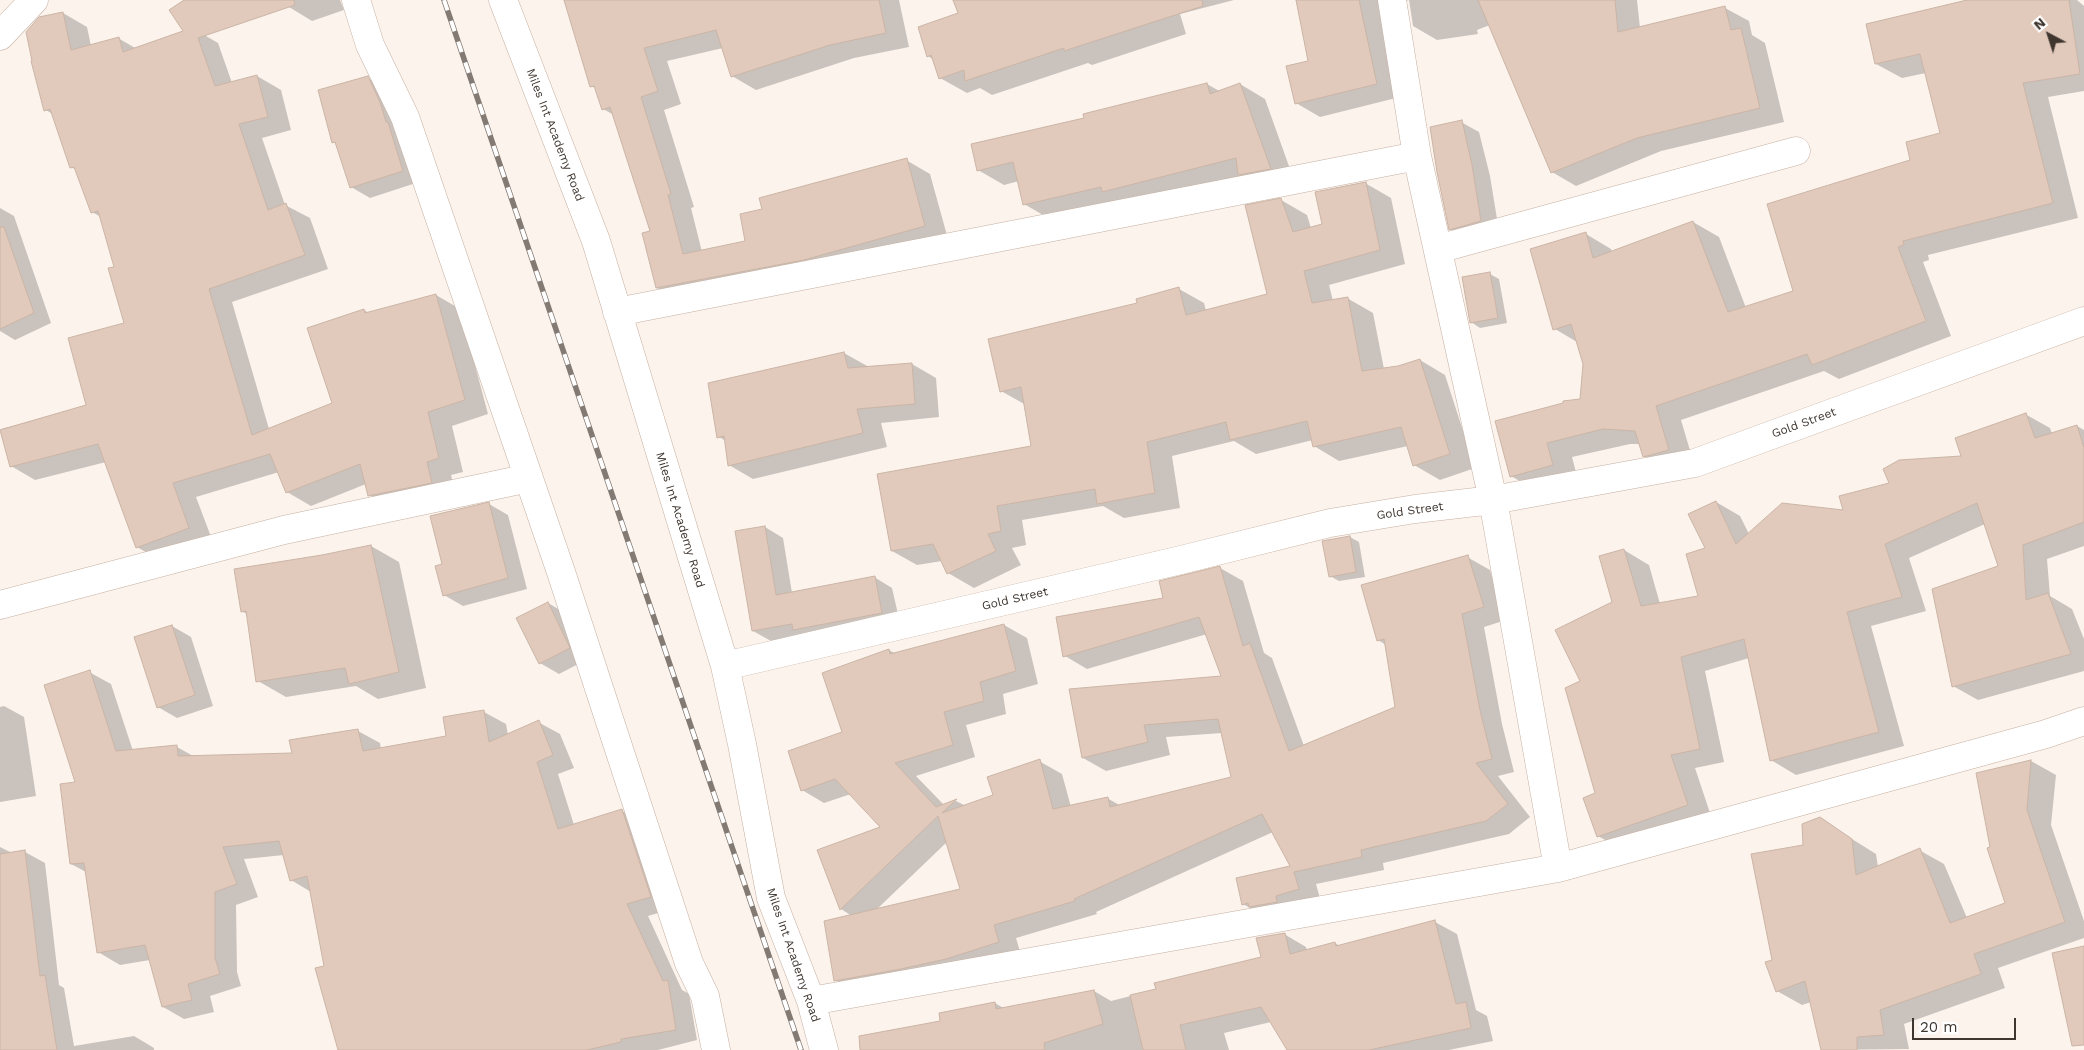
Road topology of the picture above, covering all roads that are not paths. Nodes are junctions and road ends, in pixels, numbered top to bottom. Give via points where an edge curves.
1 (34, 0) edge
2 (356, 0) edge
3 (503, 0) edge
4 (1392, 0) edge
5 (0, 36) edge
6 (1796, 151) dead end
7 (1417, 156) junction
8 (1438, 249) junction
9 (617, 312) junction
10 (2084, 322) edge
11 (529, 478) junction
12 (1493, 500) junction
13 (0, 605) edge
14 (725, 666) junction
15 (2084, 721) edge
16 (1558, 868) junction
17 (811, 1001) junction
18 (716, 1050) edge
19 (824, 1050) edge

1 - 5 street
2 - 11 street via 370,45 405,117
3 - 9 street, Miles Int Academy Road via 596,241
4 - 7 street
6 - 8 street
7 - 8 street
7 - 9 street
8 - 12 street
9 - 14 street, Miles Int Academy Road
10 - 12 street, Gold Street via 1695,463
11 - 13 street via 284,530
11 - 18 street via 689,963 705,996
12 - 14 street, Gold Street via 1330,523
12 - 16 street
14 - 17 street, Miles Int Academy Road via 770,898
15 - 16 street
16 - 17 street
17 - 19 street, Miles Int Academy Road

